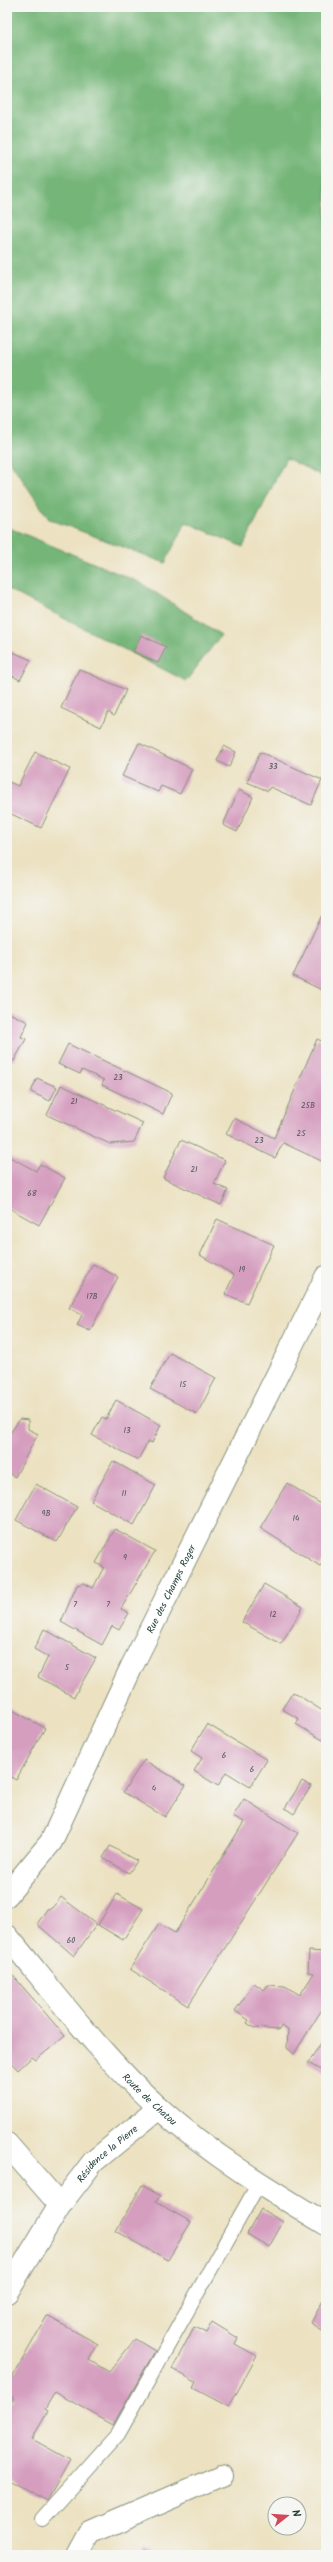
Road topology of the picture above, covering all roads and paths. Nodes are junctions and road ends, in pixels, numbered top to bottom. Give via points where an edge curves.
1 (326, 1277) edge
2 (7, 1895) edge
3 (7, 1936) edge
4 (159, 2108) junction
5 (7, 2144) edge
6 (259, 2183) junction
7 (60, 2205) junction
8 (326, 2224) edge
9 (7, 2292) edge
10 (222, 2476) dead end
11 (42, 2519) dead end
12 (78, 2555) edge

1 - 2 street, Rue des Champs Roger via 131,1668 51,1842
3 - 4 street, Route de Chatou via 102,2050
4 - 6 street, Route de Chatou via 240,2172
4 - 7 street, Résidence la Pierre via 93,2162
5 - 7 street
6 - 8 street, Route de Chatou
6 - 11 lane via 118,2434
7 - 9 street, Résidence la Pierre
10 - 12 street via 90,2533

